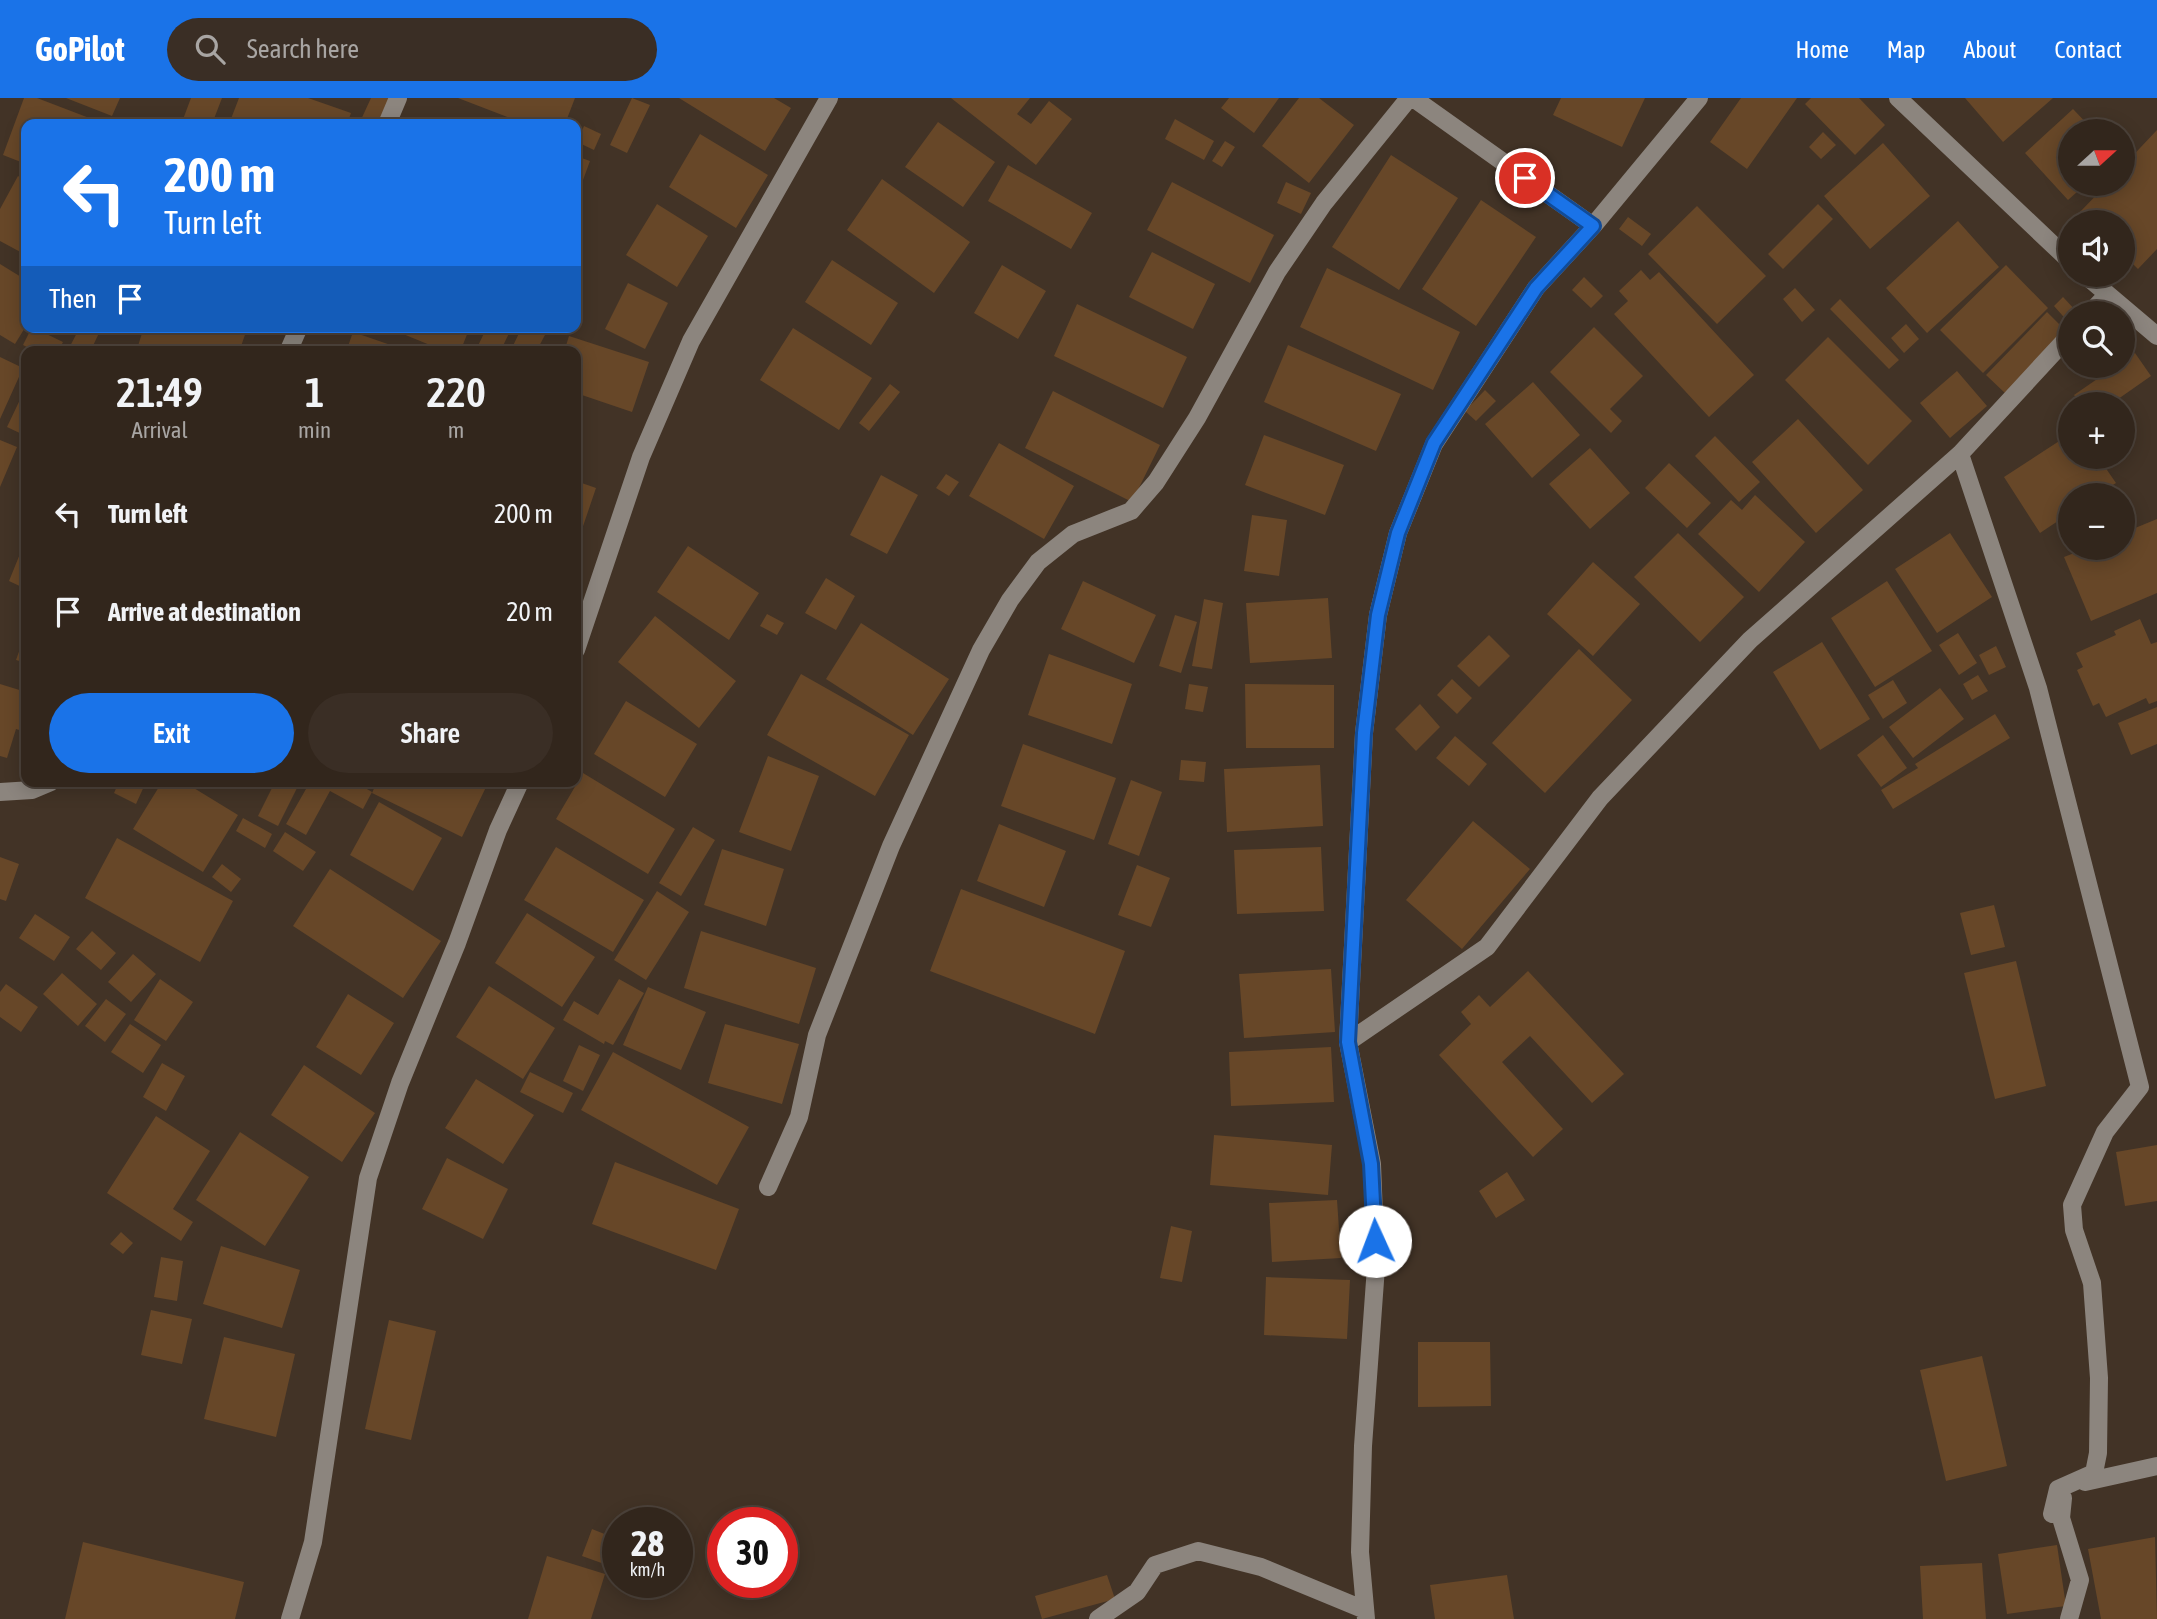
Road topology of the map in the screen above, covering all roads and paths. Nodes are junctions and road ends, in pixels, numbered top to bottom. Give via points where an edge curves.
1 (398, 98) edge
2 (1411, 98) edge
3 (1699, 98) edge
4 (1898, 98) edge
5 (820, 101) edge
6 (389, 119) edge
7 (1593, 226) junction
8 (2058, 250) edge
9 (2098, 287) edge
10 (2107, 295) junction
11 (2101, 301) edge
12 (2157, 336) edge
13 (2058, 348) edge
14 (1960, 454) junction
15 (581, 635) edge
16 (39, 787) edge
17 (518, 787) edge
18 (0, 792) edge
19 (1348, 1042) junction
20 (768, 1187) dead end
21 (2098, 1453) junction
22 (2157, 1466) edge
23 (2052, 1514) dead end
24 (1366, 1614) edge
25 (290, 1619) edge
26 (1098, 1619) edge
27 (2069, 1619) edge

1 - 6 street
2 - 7 street
2 - 20 street via 1324,203 1277,272 1197,418 1156,482 1130,512 1073,534 1038,562 1010,600 981,650 891,846 817,1035 799,1117
3 - 7 street
4 - 8 street
5 - 15 street via 691,341 640,457
7 - 19 street via 1536,288 1434,443 1398,533 1378,615 1364,733
9 - 10 street
10 - 11 street
10 - 12 street
13 - 14 street
14 - 19 street via 1750,640 1600,798 1488,947
14 - 21 street via 2038,688 2140,1087 2105,1132 2072,1205 2074,1230 2092,1283 2099,1378
16 - 18 street
17 - 25 street via 400,1083 368,1178 313,1542
19 - 24 street via 1371,1164 1376,1267 1360,1552
21 - 22 street via 2120,1480 2135,1483
21 - 23 street via 2094,1473 2058,1489
22 - 27 street via 2082,1483 2061,1500 2061,1518 2080,1580
24 - 26 street via 1261,1567 1198,1551 1155,1564 1137,1592

